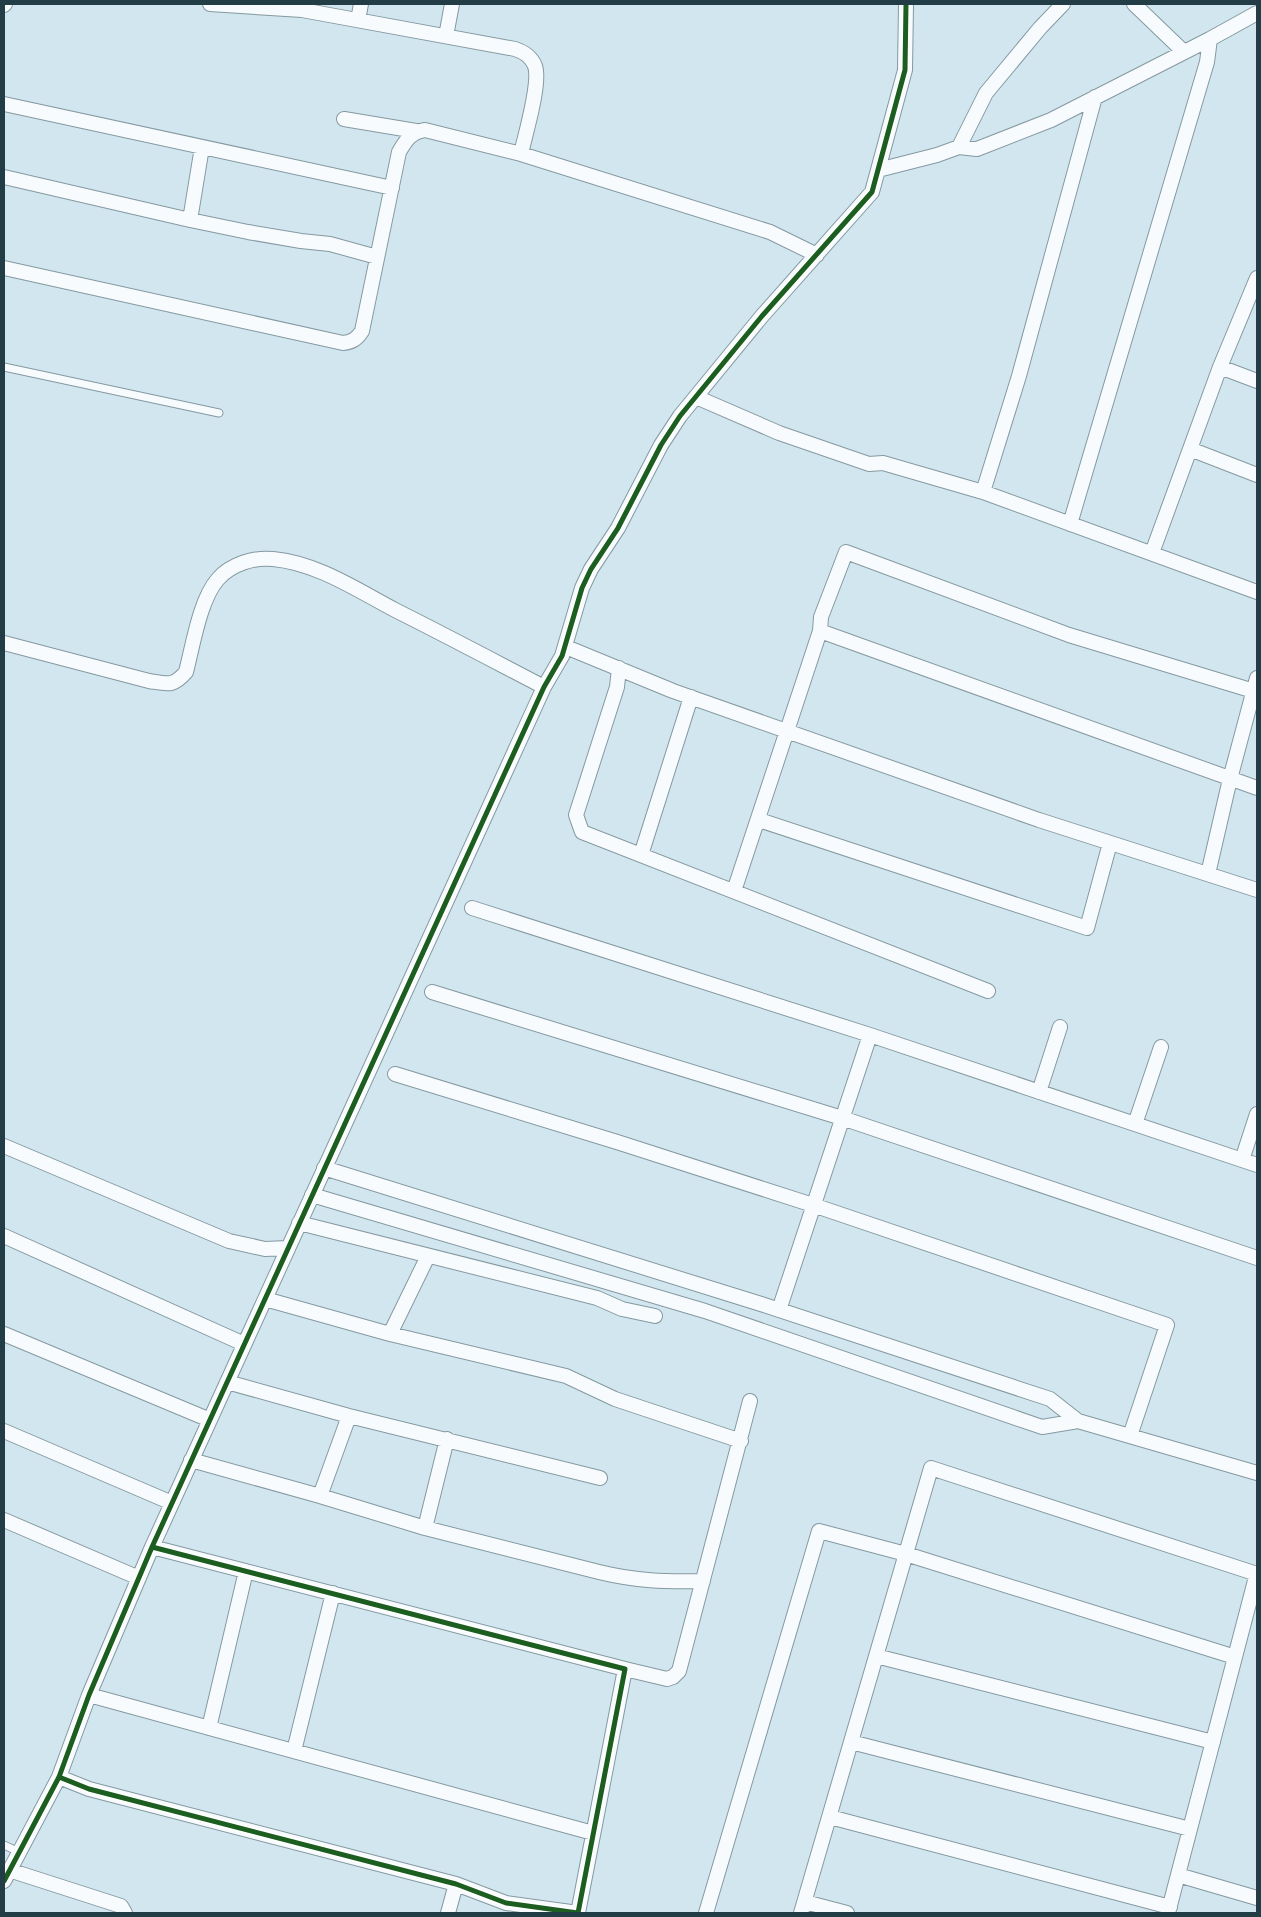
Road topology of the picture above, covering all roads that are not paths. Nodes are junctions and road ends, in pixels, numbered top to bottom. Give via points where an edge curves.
1 (210, 4) edge
2 (361, 4) edge
3 (452, 4) edge
4 (906, 4) edge
5 (1063, 4) edge
6 (1134, 4) edge
7 (1257, 14) edge
8 (358, 20) junction
9 (446, 36) junction
10 (1210, 39) junction
11 (1184, 52) junction
12 (1096, 97) junction
13 (4, 104) edge
14 (344, 119) dead end
15 (416, 131) junction
16 (202, 147) junction
17 (959, 147) junction
18 (521, 154) junction
19 (878, 170) junction
20 (4, 177) edge
21 (392, 188) junction
22 (190, 220) junction
23 (817, 255) junction
24 (377, 257) junction
25 (4, 268) edge
26 (1257, 278) edge
27 (4, 367) edge
28 (1220, 367) junction
29 (1257, 381) edge
30 (696, 397) junction
31 (219, 413) dead end
32 (1190, 449) junction
33 (1257, 475) edge
34 (983, 492) junction
35 (1070, 524) junction
36 (1152, 552) junction
37 (1257, 592) edge
38 (820, 631) junction
39 (4, 643) edge
40 (566, 646) junction
41 (619, 668) junction
42 (544, 687) junction
43 (1256, 687) edge
44 (691, 697) junction
45 (787, 731) junction
46 (1230, 779) junction
47 (1257, 788) edge
48 (759, 820) junction
49 (1110, 843) junction
50 (641, 855) junction
51 (1208, 874) junction
52 (1257, 890) edge
53 (734, 891) junction
54 (472, 908) dead end
55 (988, 990) dead end
56 (432, 992) dead end
57 (1060, 1027) dead end
58 (870, 1035) junction
59 (1161, 1047) dead end
60 (396, 1074) dead end
61 (1039, 1092) junction
62 (1257, 1114) edge
63 (842, 1118) junction
64 (1135, 1124) junction
65 (4, 1146) edge
66 (1242, 1160) junction
67 (1257, 1165) edge
68 (324, 1168) junction
69 (312, 1195) junction
70 (813, 1205) junction
71 (299, 1223) junction
72 (4, 1236) edge
73 (288, 1248) junction
74 (428, 1256) junction
75 (1257, 1258) edge
76 (265, 1299) junction
77 (779, 1310) junction
78 (655, 1316) dead end
79 (4, 1334) edge
80 (390, 1334) junction
81 (244, 1344) junction
82 (227, 1382) junction
83 (750, 1401) dead end
84 (349, 1416) junction
85 (210, 1420) junction
86 (1078, 1421) junction
87 (4, 1431) edge
88 (1130, 1436) junction
89 (447, 1439) junction
90 (740, 1441) junction
91 (191, 1460) junction
92 (1257, 1473) edge
93 (600, 1478) dead end
94 (320, 1496) junction
95 (172, 1503) junction
96 (4, 1520) edge
97 (426, 1528) junction
98 (152, 1547) junction
99 (906, 1554) junction
100 (246, 1571) junction
101 (1257, 1574) edge
102 (139, 1578) junction
103 (703, 1581) junction
104 (332, 1594) junction
105 (876, 1656) junction
106 (1235, 1657) junction
107 (625, 1669) junction
108 (89, 1695) junction
109 (209, 1728) junction
110 (851, 1742) junction
111 (1213, 1742) junction
112 (294, 1751) junction
113 (59, 1777) junction
114 (830, 1817) junction
115 (1190, 1829) junction
116 (593, 1833) junction
117 (4, 1845) edge
118 (18, 1852) junction
119 (6, 1876) edge
120 (1178, 1876) junction
121 (456, 1884) junction
122 (1257, 1898) edge
123 (803, 1908) edge
124 (1169, 1910) edge
125 (125, 1913) edge
126 (448, 1913) edge
127 (706, 1913) edge
128 (847, 1913) edge

1 - 8 street via 302,10
2 - 8 street
3 - 9 street
4 - 19 street via 905,70
5 - 17 street via 986,93
6 - 11 street
7 - 10 street
8 - 9 street
9 - 18 street via 515,49 526,53 532,60 537,82
10 - 11 street
10 - 35 street via 1207,62
11 - 12 street
12 - 17 street via 1051,120 978,149
12 - 34 street via 1019,376
13 - 16 street
14 - 15 street
15 - 18 street via 425,130
15 - 21 street via 399,152
16 - 21 street
16 - 22 street
17 - 19 street
18 - 23 street via 770,232
19 - 23 street via 872,192
20 - 22 street
21 - 24 street
22 - 24 street via 330,244
23 - 30 street
24 - 25 street via 362,331 358,337 343,343
26 - 28 street
27 - 31 lane
28 - 29 street
28 - 32 street
30 - 34 street via 779,432 869,464 883,463
30 - 40 street via 661,445 618,528 591,569 582,588
32 - 33 street
32 - 36 street
34 - 35 street
35 - 36 street
36 - 37 street
38 - 43 street via 846,552 1069,635
38 - 45 street
38 - 46 street
39 - 42 street via 149,681 166,684 177,681 186,672 207,594 218,578 247,561 273,559 301,564 341,581
40 - 41 street
40 - 42 street
41 - 44 street
41 - 50 street via 617,687 576,815 582,832
42 - 68 street
43 - 46 street
44 - 45 street
44 - 50 street
45 - 48 street
45 - 49 street
46 - 47 street
46 - 51 street
48 - 49 street via 1087,928
48 - 53 street
49 - 51 street
50 - 53 street
51 - 52 street
53 - 55 street
54 - 58 street
56 - 63 street
57 - 61 street
58 - 61 street
58 - 63 street
59 - 64 street
60 - 70 street
61 - 64 street
62 - 66 street
63 - 70 street
63 - 75 street
64 - 66 street
65 - 73 street via 229,1241 259,1248
66 - 67 street
68 - 69 street
68 - 77 street
69 - 71 street
69 - 86 street via 705,1311 1042,1427
70 - 77 street
70 - 88 street via 1167,1325
71 - 73 street
71 - 74 street
72 - 81 street
73 - 76 street
74 - 78 street via 597,1298 622,1309
74 - 80 street
76 - 80 street
76 - 81 street
77 - 86 street via 1050,1398
79 - 85 street
80 - 90 street via 566,1376 615,1399
81 - 82 street
82 - 84 street
82 - 85 street
83 - 90 street
84 - 89 street
84 - 94 street
85 - 91 street
86 - 88 street
87 - 95 street
88 - 92 street
89 - 93 street
89 - 97 street
90 - 103 street
91 - 94 street
91 - 95 street
94 - 97 street
95 - 98 street
96 - 102 street
97 - 103 street via 626,1579
98 - 100 street
98 - 102 street
99 - 101 street via 931,1468
99 - 105 street
99 - 106 street
99 - 127 street via 819,1531
100 - 104 street
100 - 109 street
101 - 106 street
102 - 108 street
103 - 107 street via 679,1671 667,1679
104 - 107 street
104 - 112 street
105 - 110 street
105 - 111 street
106 - 111 street
107 - 116 street
108 - 109 street
108 - 113 street
109 - 112 street
110 - 114 street
110 - 115 street
111 - 115 street
112 - 116 street
113 - 118 street
113 - 121 street via 98,1791
114 - 123 street
114 - 124 street
115 - 120 street
116 - 121 street via 578,1913 506,1903
117 - 118 lane
118 - 119 street
119 - 125 street via 121,1906
120 - 122 street
120 - 124 street
121 - 126 street
123 - 128 street

